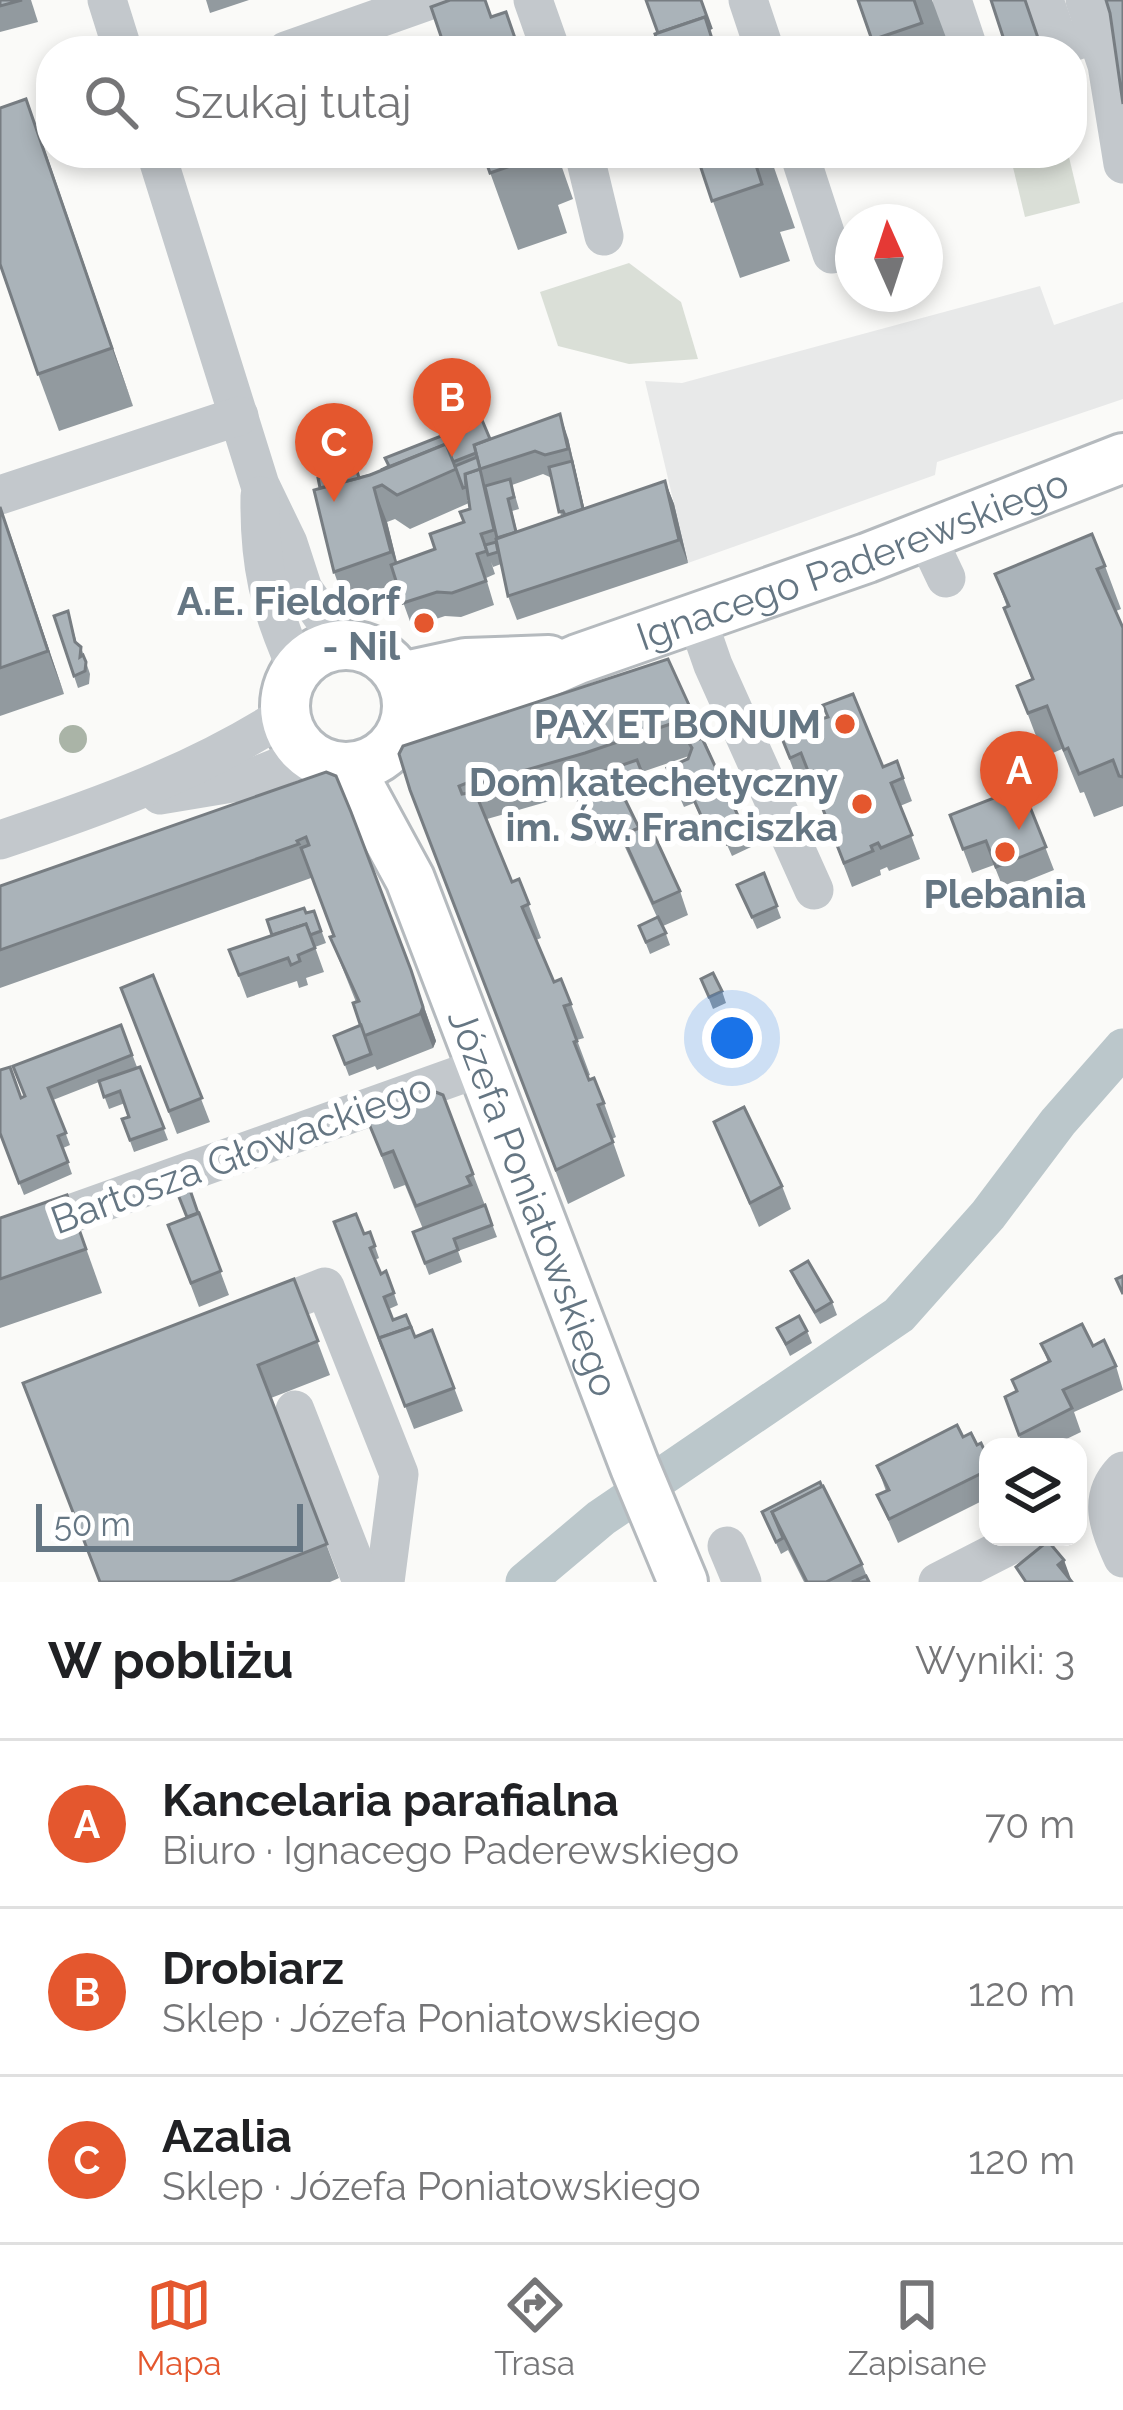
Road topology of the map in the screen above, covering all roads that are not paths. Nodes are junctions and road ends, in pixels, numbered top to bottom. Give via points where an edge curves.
1 (107, 0) edge
2 (430, 0) edge
3 (533, 0) edge
4 (748, 0) edge
5 (952, 0) edge
6 (1044, 0) edge
7 (1091, 17) edge
8 (118, 36) edge
9 (328, 36) edge
10 (546, 36) edge
11 (760, 36) edge
12 (964, 36) edge
13 (1057, 36) edge
14 (1123, 164) edge
15 (161, 168) edge
16 (588, 168) edge
17 (804, 168) edge
18 (604, 236) dead end
19 (832, 254) dead end
20 (239, 416) junction
21 (1123, 458) edge
22 (260, 484) junction
23 (0, 495) edge
24 (697, 620) junction
25 (342, 644) junction
26 (578, 658) junction
27 (400, 677) junction
28 (338, 730) junction
29 (0, 840) edge
30 (814, 890) dead end
31 (482, 1067) junction
32 (0, 1239) edge
33 (218, 1328) edge
34 (295, 1411) dead end
35 (1102, 1492) edge
36 (1008, 1546) edge
37 (1123, 1558) edge
38 (362, 1582) edge
39 (386, 1582) edge
40 (683, 1582) edge
41 (938, 1582) edge

1 - 8 street
2 - 9 street
3 - 10 street
4 - 11 street
5 - 12 street
6 - 13 street
7 - 14 street
15 - 20 street, Józefa Poniatowskiego
16 - 18 street
17 - 19 street
20 - 22 street, Józefa Poniatowskiego
20 - 23 street
21 - 24 main road, Ignacego Paderewskiego via 936,557
22 - 25 street, Józefa Poniatowskiego via 303,589
22 - 28 street, Józefa Poniatowskiego via 270,600
24 - 26 main road, Ignacego Paderewskiego
24 - 30 street
25 - 27 main road via 376,652
25 - 28 main road via 325,648
26 - 27 main road, Ignacego Paderewskiego via 466,663
26 - 28 main road, Ignacego Paderewskiego via 500,692
27 - 28 main road via 406,692
28 - 29 street via 232,749
28 - 31 main road, Józefa Poniatowskiego via 386,773 410,879
31 - 32 street, Bartosza Głowackiego
31 - 40 main road, Józefa Poniatowskiego
33 - 39 street via 325,1287 399,1474
34 - 38 street
35 - 37 street
36 - 41 street

